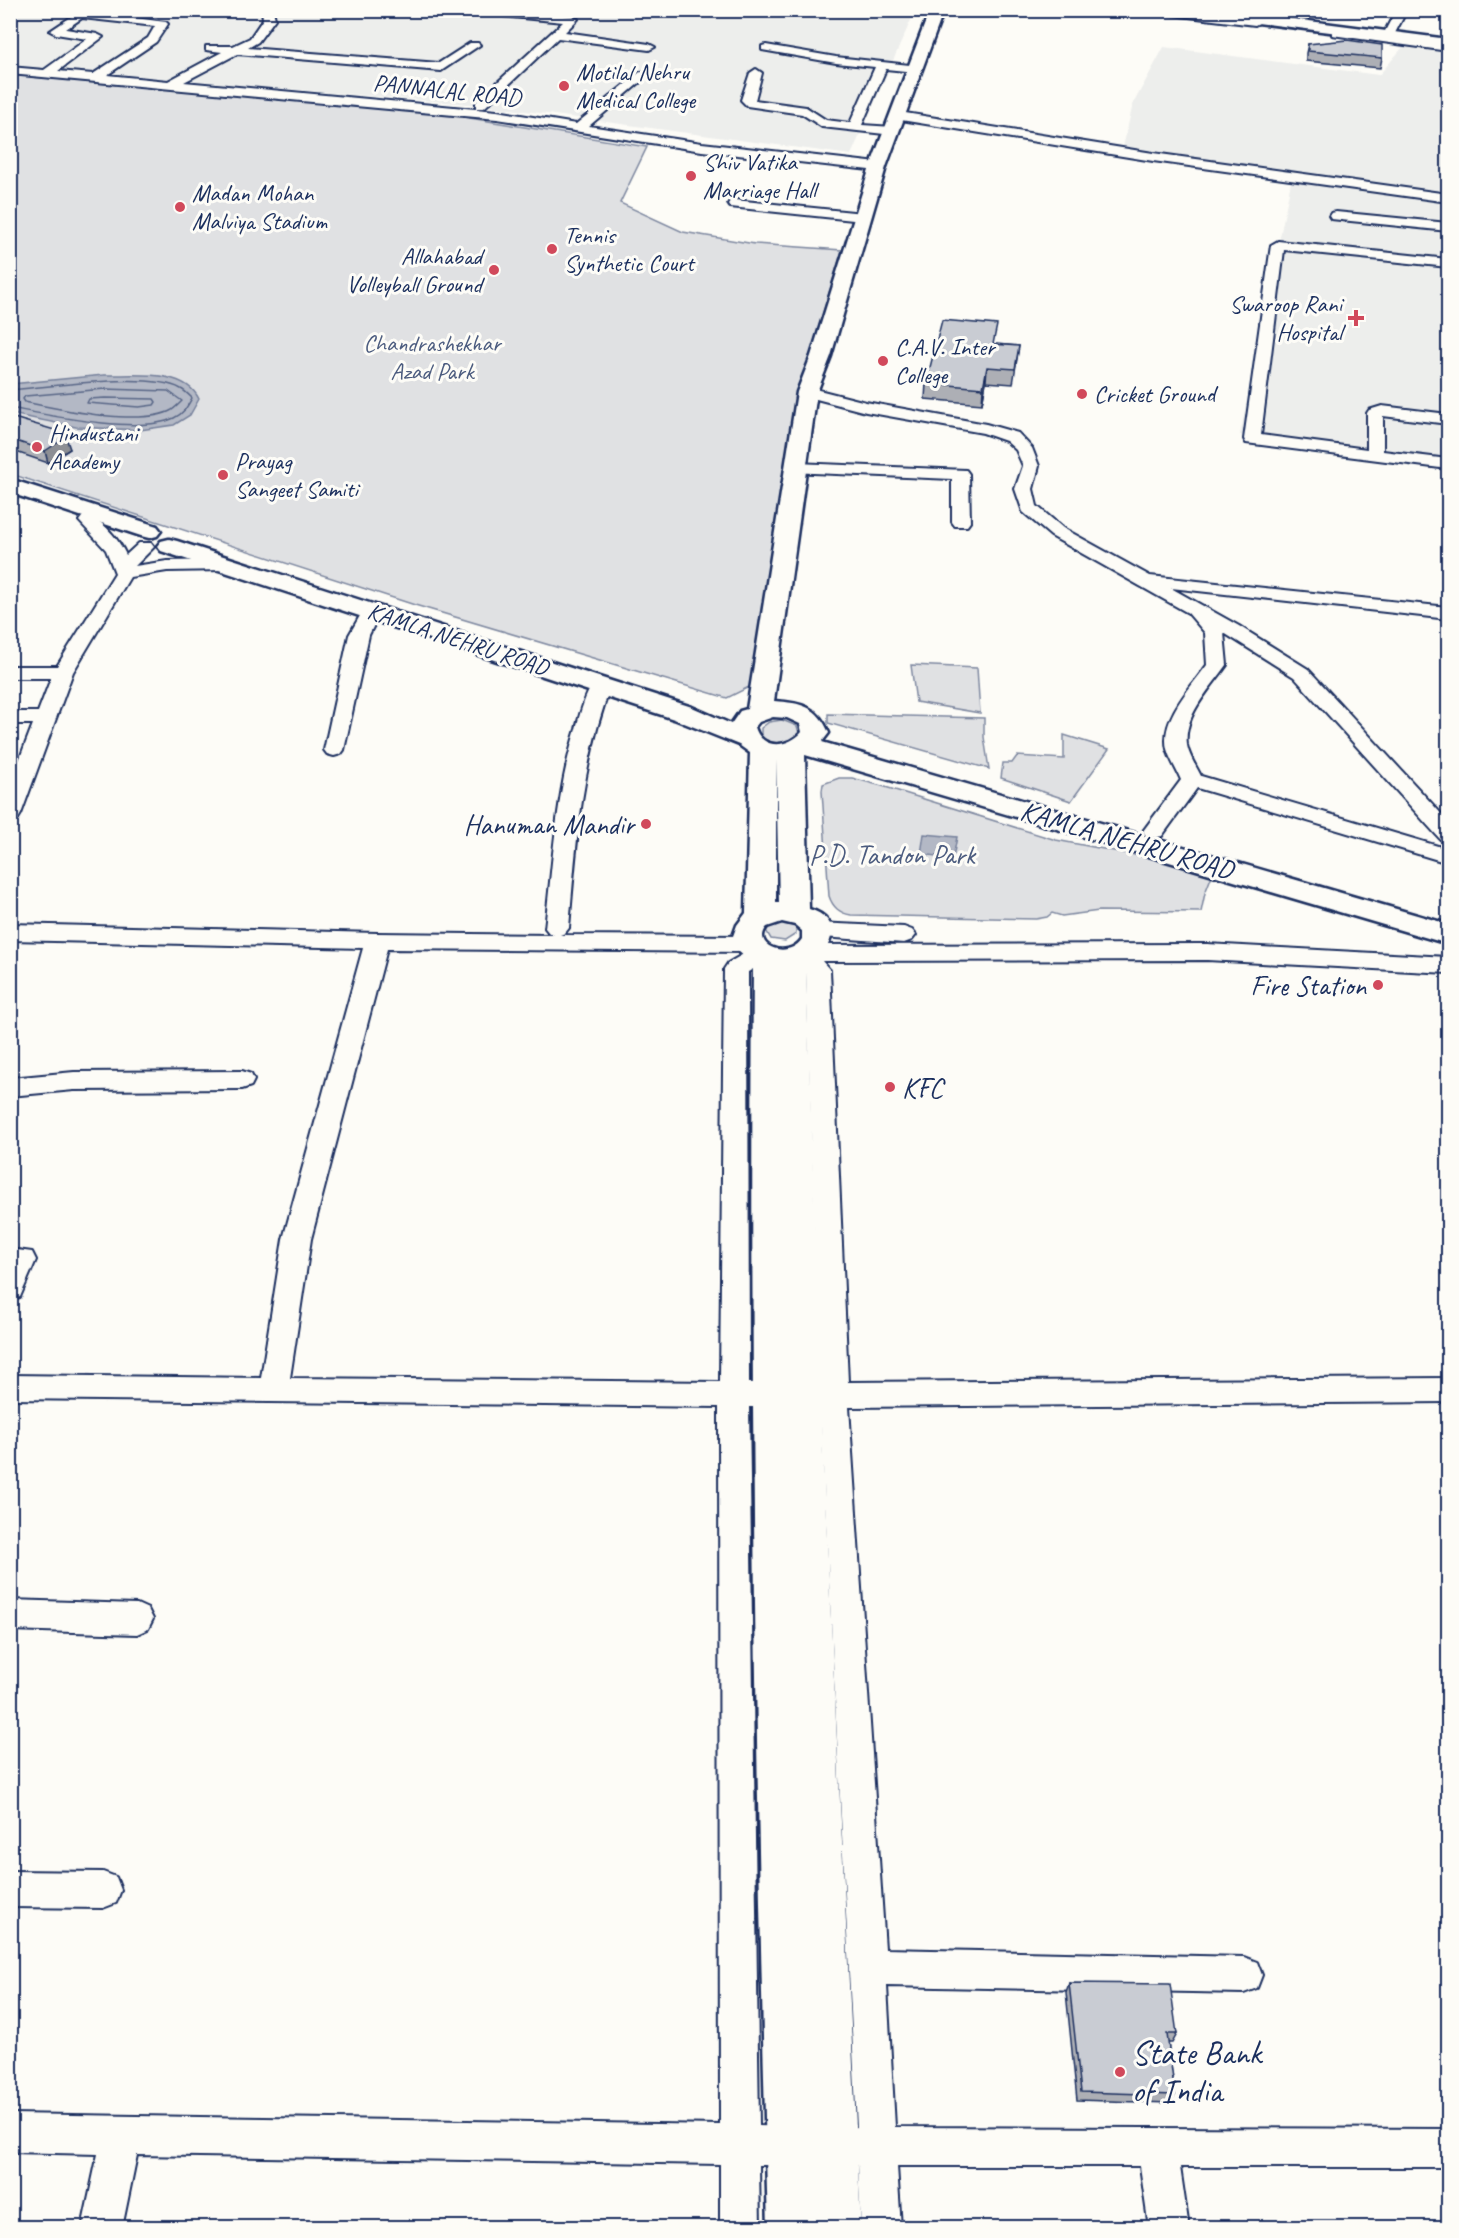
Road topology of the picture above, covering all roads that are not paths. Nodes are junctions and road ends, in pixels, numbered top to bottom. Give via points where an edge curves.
1 (267, 10) edge
2 (472, 10) edge
3 (937, 10) edge
4 (947, 10) edge
5 (1155, 10) edge
6 (1187, 10) edge
7 (1209, 10) edge
8 (1402, 10) edge
9 (1390, 33) junction
10 (555, 34) junction
11 (1449, 42) edge
12 (474, 45) dead end
13 (649, 47) dead end
14 (210, 48) dead end
15 (766, 48) dead end
16 (1449, 48) edge
17 (236, 50) junction
18 (882, 64) junction
19 (915, 68) junction
20 (10, 70) edge
21 (47, 73) junction
22 (756, 73) dead end
23 (640, 76) dead end
24 (95, 78) junction
25 (170, 85) junction
26 (480, 105) dead end
27 (901, 122) junction
28 (854, 128) junction
29 (577, 129) junction
30 (878, 167) junction
31 (1344, 184) junction
32 (1449, 198) edge
33 (735, 204) dead end
34 (1400, 207) junction
35 (863, 218) junction
36 (1449, 227) edge
37 (1334, 232) junction
38 (1449, 263) edge
39 (814, 394) junction
40 (1449, 419) edge
41 (1375, 454) junction
42 (1449, 464) edge
43 (802, 469) junction
44 (10, 486) edge
45 (10, 496) edge
46 (88, 521) junction
47 (961, 522) dead end
48 (155, 542) junction
49 (225, 565) junction
50 (124, 573) junction
51 (1143, 580) junction
52 (1193, 608) junction
53 (372, 611) junction
54 (1449, 613) edge
55 (788, 651) dead end
56 (10, 672) edge
57 (63, 672) junction
58 (601, 686) junction
59 (770, 705) junction
60 (10, 718) edge
61 (47, 718) junction
62 (804, 743) junction
63 (754, 745) junction
64 (334, 750) dead end
65 (19, 769) edge
66 (1192, 780) junction
67 (10, 814) edge
68 (1154, 831) junction
69 (1449, 834) edge
70 (1449, 856) edge
71 (1449, 917) edge
72 (10, 919) edge
73 (556, 928) junction
74 (10, 932) edge
75 (1449, 934) edge
76 (376, 941) junction
77 (778, 945) junction
78 (1449, 952) edge
79 (1449, 965) edge
80 (242, 1080) dead end
81 (10, 1087) edge
82 (10, 1260) edge
83 (10, 1289) edge
84 (10, 1387) edge
85 (274, 1389) junction
86 (1449, 1390) edge
87 (785, 1395) junction
88 (10, 1615) edge
89 (137, 1619) dead end
90 (10, 1889) edge
91 (103, 1890) dead end
92 (868, 1967) junction
93 (1244, 1975) dead end
94 (10, 2133) edge
95 (121, 2135) junction
96 (740, 2145) junction
97 (791, 2146) junction
98 (832, 2146) junction
99 (875, 2146) junction
100 (1157, 2147) junction
101 (1449, 2148) edge
102 (102, 2228) edge
103 (740, 2228) edge
104 (794, 2228) edge
105 (835, 2228) edge
106 (881, 2228) edge
107 (1169, 2228) edge

1 - 17 street via 269,19 254,40
2 - 10 street via 572,19
3 - 19 main road
4 - 27 main road
5 - 16 street
6 - 11 main road
7 - 9 street
8 - 9 street
9 - 11 street
10 - 13 street
10 - 26 street
12 - 17 street via 441,67
14 - 17 street
15 - 18 street
17 - 25 street
18 - 19 street
18 - 28 street
19 - 27 main road
20 - 21 street, PANNALAL ROAD
21 - 24 street, PANNALAL ROAD
21 - 24 street via 97,37 56,31 80,14 162,24 152,40
22 - 28 street via 747,100 756,104 773,100 806,111 822,123
23 - 29 street
24 - 25 street, PANNALAL ROAD
25 - 29 street, PANNALAL ROAD via 497,116
27 - 28 street
27 - 30 main road
27 - 31 street
27 - 39 main road
29 - 30 street, PANNALAL ROAD
30 - 35 main road
31 - 34 street
31 - 37 street
32 - 34 street
33 - 35 street
34 - 36 street
34 - 37 street
35 - 39 main road via 821,356
37 - 38 street
37 - 41 street via 1278,245 1252,439
39 - 43 main road
39 - 51 street via 1012,437 1024,448 1031,466 1024,489 1029,508 1057,532
40 - 41 street via 1375,413
41 - 42 street
43 - 47 street via 960,474
43 - 55 main road
43 - 59 main road
44 - 48 main road, KAMLA NEHRU ROAD
45 - 46 main road, KAMLA NEHRU ROAD
46 - 48 main road, KAMLA NEHRU ROAD
46 - 50 street via 114,548
48 - 49 main road, KAMLA NEHRU ROAD
48 - 50 street via 152,555
48 - 59 main road, KAMLA NEHRU ROAD via 712,705
49 - 50 street via 167,566
49 - 53 main road, KAMLA NEHRU ROAD
50 - 57 street
51 - 52 street
51 - 54 street
52 - 66 street via 1214,632 1217,665 1180,721 1176,745
52 - 69 street via 1301,673
53 - 58 main road, KAMLA NEHRU ROAD
53 - 64 street via 359,635
56 - 57 street
57 - 61 street
58 - 63 main road, KAMLA NEHRU ROAD via 683,713
58 - 73 street via 587,717 570,806
59 - 62 main road, KAMLA NEHRU ROAD via 804,714 811,720
59 - 63 main road via 742,724 741,732
60 - 61 street
61 - 65 street
62 - 63 main road
62 - 68 main road, KAMLA NEHRU ROAD
62 - 75 main road, KAMLA NEHRU ROAD
62 - 77 main road via 794,914 782,912
63 - 77 main road
65 - 67 street
66 - 68 street
66 - 70 street
68 - 71 main road, KAMLA NEHRU ROAD
72 - 73 street
73 - 77 street
74 - 76 street
76 - 77 street
76 - 85 street via 297,1239
77 - 78 street via 880,935 1255,939
77 - 79 street via 1207,952
77 - 87 main road via 793,1153
77 - 87 street via 736,969
80 - 81 street via 74,1081
82 - 83 street via 22,1260
84 - 85 street
85 - 87 street
86 - 87 street
87 - 92 street
87 - 96 street
87 - 97 main road via 782,1914
87 - 98 main road
88 - 89 street
90 - 91 street
92 - 93 street
92 - 99 street
94 - 95 street
95 - 96 street
95 - 102 street
96 - 97 street
96 - 103 street
97 - 104 main road
98 - 99 street
98 - 105 main road
99 - 100 street
99 - 106 street
100 - 101 street
100 - 107 street

